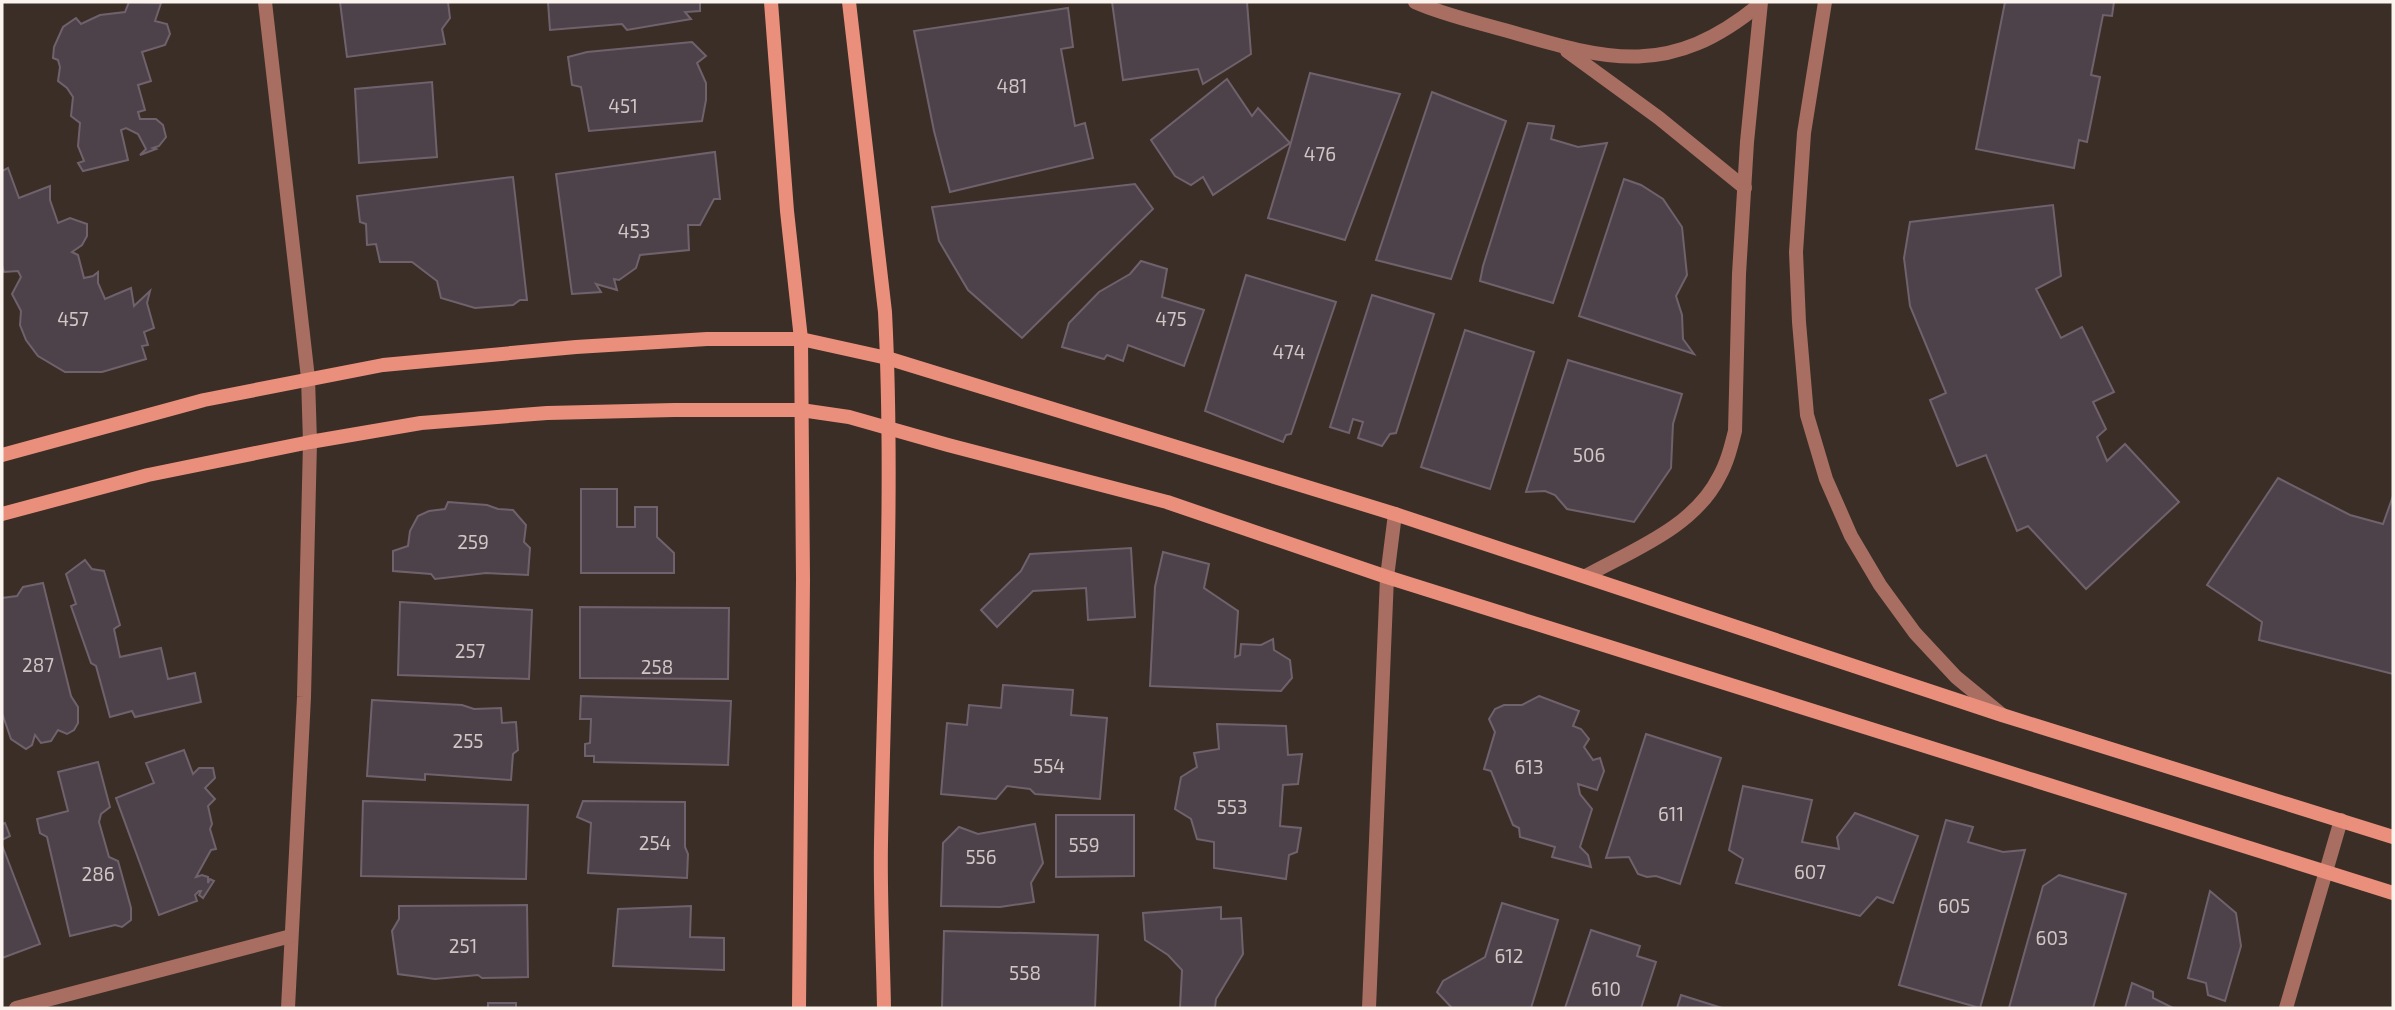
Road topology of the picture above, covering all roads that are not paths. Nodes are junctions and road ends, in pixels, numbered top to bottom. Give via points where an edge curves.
1 (265, 2) edge
2 (771, 2) edge
3 (849, 2) edge
4 (1415, 2) edge
5 (1825, 2) edge
6 (1761, 3) edge
7 (1561, 46) junction
8 (1745, 188) junction
9 (801, 339) junction
10 (887, 358) junction
11 (308, 378) junction
12 (802, 410) junction
13 (887, 427) junction
14 (310, 442) junction
15 (2, 455) edge
16 (2, 514) edge
17 (1395, 514) junction
18 (1586, 576) junction
19 (1387, 577) junction
20 (2002, 715) junction
21 (2341, 820) junction
22 (2393, 837) edge
23 (2327, 871) junction
24 (2393, 893) edge
25 (291, 936) junction
26 (16, 1008) edge
27 (288, 1008) edge
28 (799, 1008) edge
29 (884, 1008) edge
30 (1370, 1008) edge
31 (2286, 1008) edge

1 - 11 street
2 - 9 street
3 - 10 street
4 - 7 street
5 - 20 street via 1804,133 1796,252 1807,415 1826,479 1851,536 1880,585 1915,633
6 - 7 street via 1721,33 1667,53 1602,55
6 - 8 street
7 - 8 street
8 - 18 street via 1735,431 1729,455 1719,478 1687,517
9 - 10 street
9 - 11 street via 576,347 383,365
9 - 12 street
10 - 13 street
10 - 17 street
11 - 14 street
11 - 15 street via 204,400
12 - 13 street
12 - 14 street via 547,413 421,424
12 - 28 street
13 - 19 street via 1167,502
13 - 29 street via 881,847
14 - 16 street via 148,475
14 - 25 street via 304,697
17 - 18 street
17 - 19 street
18 - 20 street
19 - 23 street
19 - 30 street
20 - 21 street
21 - 22 street
21 - 23 street
23 - 24 street
23 - 31 street
25 - 26 street
25 - 27 street

